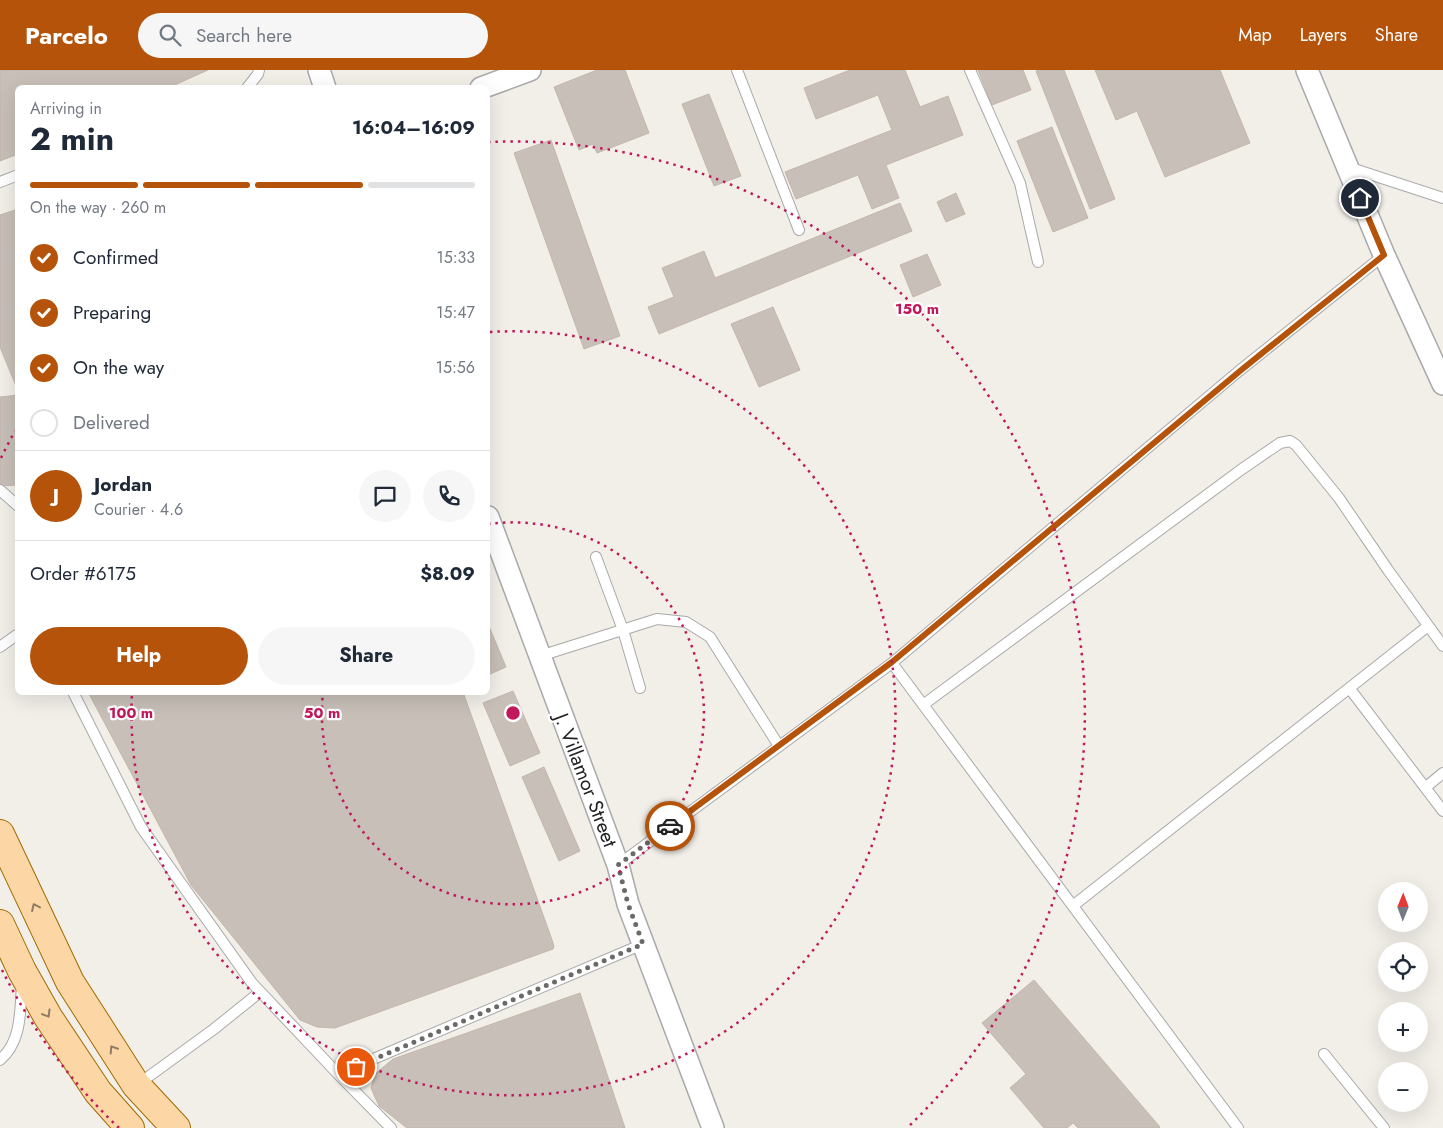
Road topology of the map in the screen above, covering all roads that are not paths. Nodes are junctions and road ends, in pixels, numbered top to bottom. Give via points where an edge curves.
1 (259, 70) edge
2 (319, 70) edge
3 (530, 70) edge
4 (737, 70) edge
5 (970, 70) edge
6 (1307, 70) edge
7 (249, 85) edge
8 (325, 85) edge
9 (489, 85) edge
10 (1347, 166) junction
11 (15, 176) edge
12 (0, 182) edge
13 (1443, 198) edge
14 (799, 230) dead end
15 (1384, 255) junction
16 (1038, 262) dead end
17 (1443, 384) edge
18 (0, 490) edge
19 (15, 503) edge
20 (490, 522) edge
21 (596, 557) dead end
22 (1428, 626) junction
23 (623, 630) junction
24 (15, 636) edge
25 (1443, 646) edge
26 (0, 647) edge
27 (540, 656) junction
28 (892, 662) junction
29 (640, 688) dead end
30 (1350, 689) junction
31 (75, 695) edge
32 (923, 705) junction
33 (778, 746) junction
34 (1443, 773) edge
35 (1426, 787) junction
36 (1443, 811) edge
37 (0, 834) edge
38 (618, 865) junction
39 (1074, 905) junction
40 (0, 924) edge
41 (643, 944) junction
42 (22, 971) junction
43 (260, 992) junction
44 (1324, 1054) dead end
45 (0, 1060) edge
46 (338, 1074) junction
47 (136, 1085) junction
48 (130, 1128) edge
49 (176, 1128) edge
50 (392, 1128) edge
51 (713, 1128) edge
52 (1238, 1128) edge
53 (1384, 1128) edge

1 - 7 lane
2 - 8 street
3 - 9 street
4 - 14 lane
5 - 16 lane via 1020,183
6 - 10 street
10 - 13 lane
10 - 15 street
11 - 12 lane
15 - 17 street
15 - 28 lane
18 - 19 lane
20 - 27 street, J. Villamor Street
21 - 23 lane
22 - 25 lane
22 - 30 lane
22 - 32 lane via 1339,498 1290,441 1280,443 1242,469
23 - 27 lane
23 - 29 lane
23 - 33 lane via 657,619 686,622 710,637
24 - 26 lane
27 - 38 street, J. Villamor Street
28 - 32 lane
28 - 33 lane
30 - 35 lane
30 - 39 lane
31 - 43 lane via 142,827
32 - 39 lane
33 - 38 lane
34 - 35 lane
35 - 36 lane
47 -> 37 main road via 70,982
38 - 41 street, J. Villamor Street
39 - 52 lane
40 - 42 main road
41 - 46 lane
41 - 51 street, J. Villamor Street
42 - 45 lane via 16,1039
42 -> 48 main road via 98,1092
43 - 46 lane
43 - 47 lane
44 - 53 lane
46 - 50 lane
47 - 49 main road

